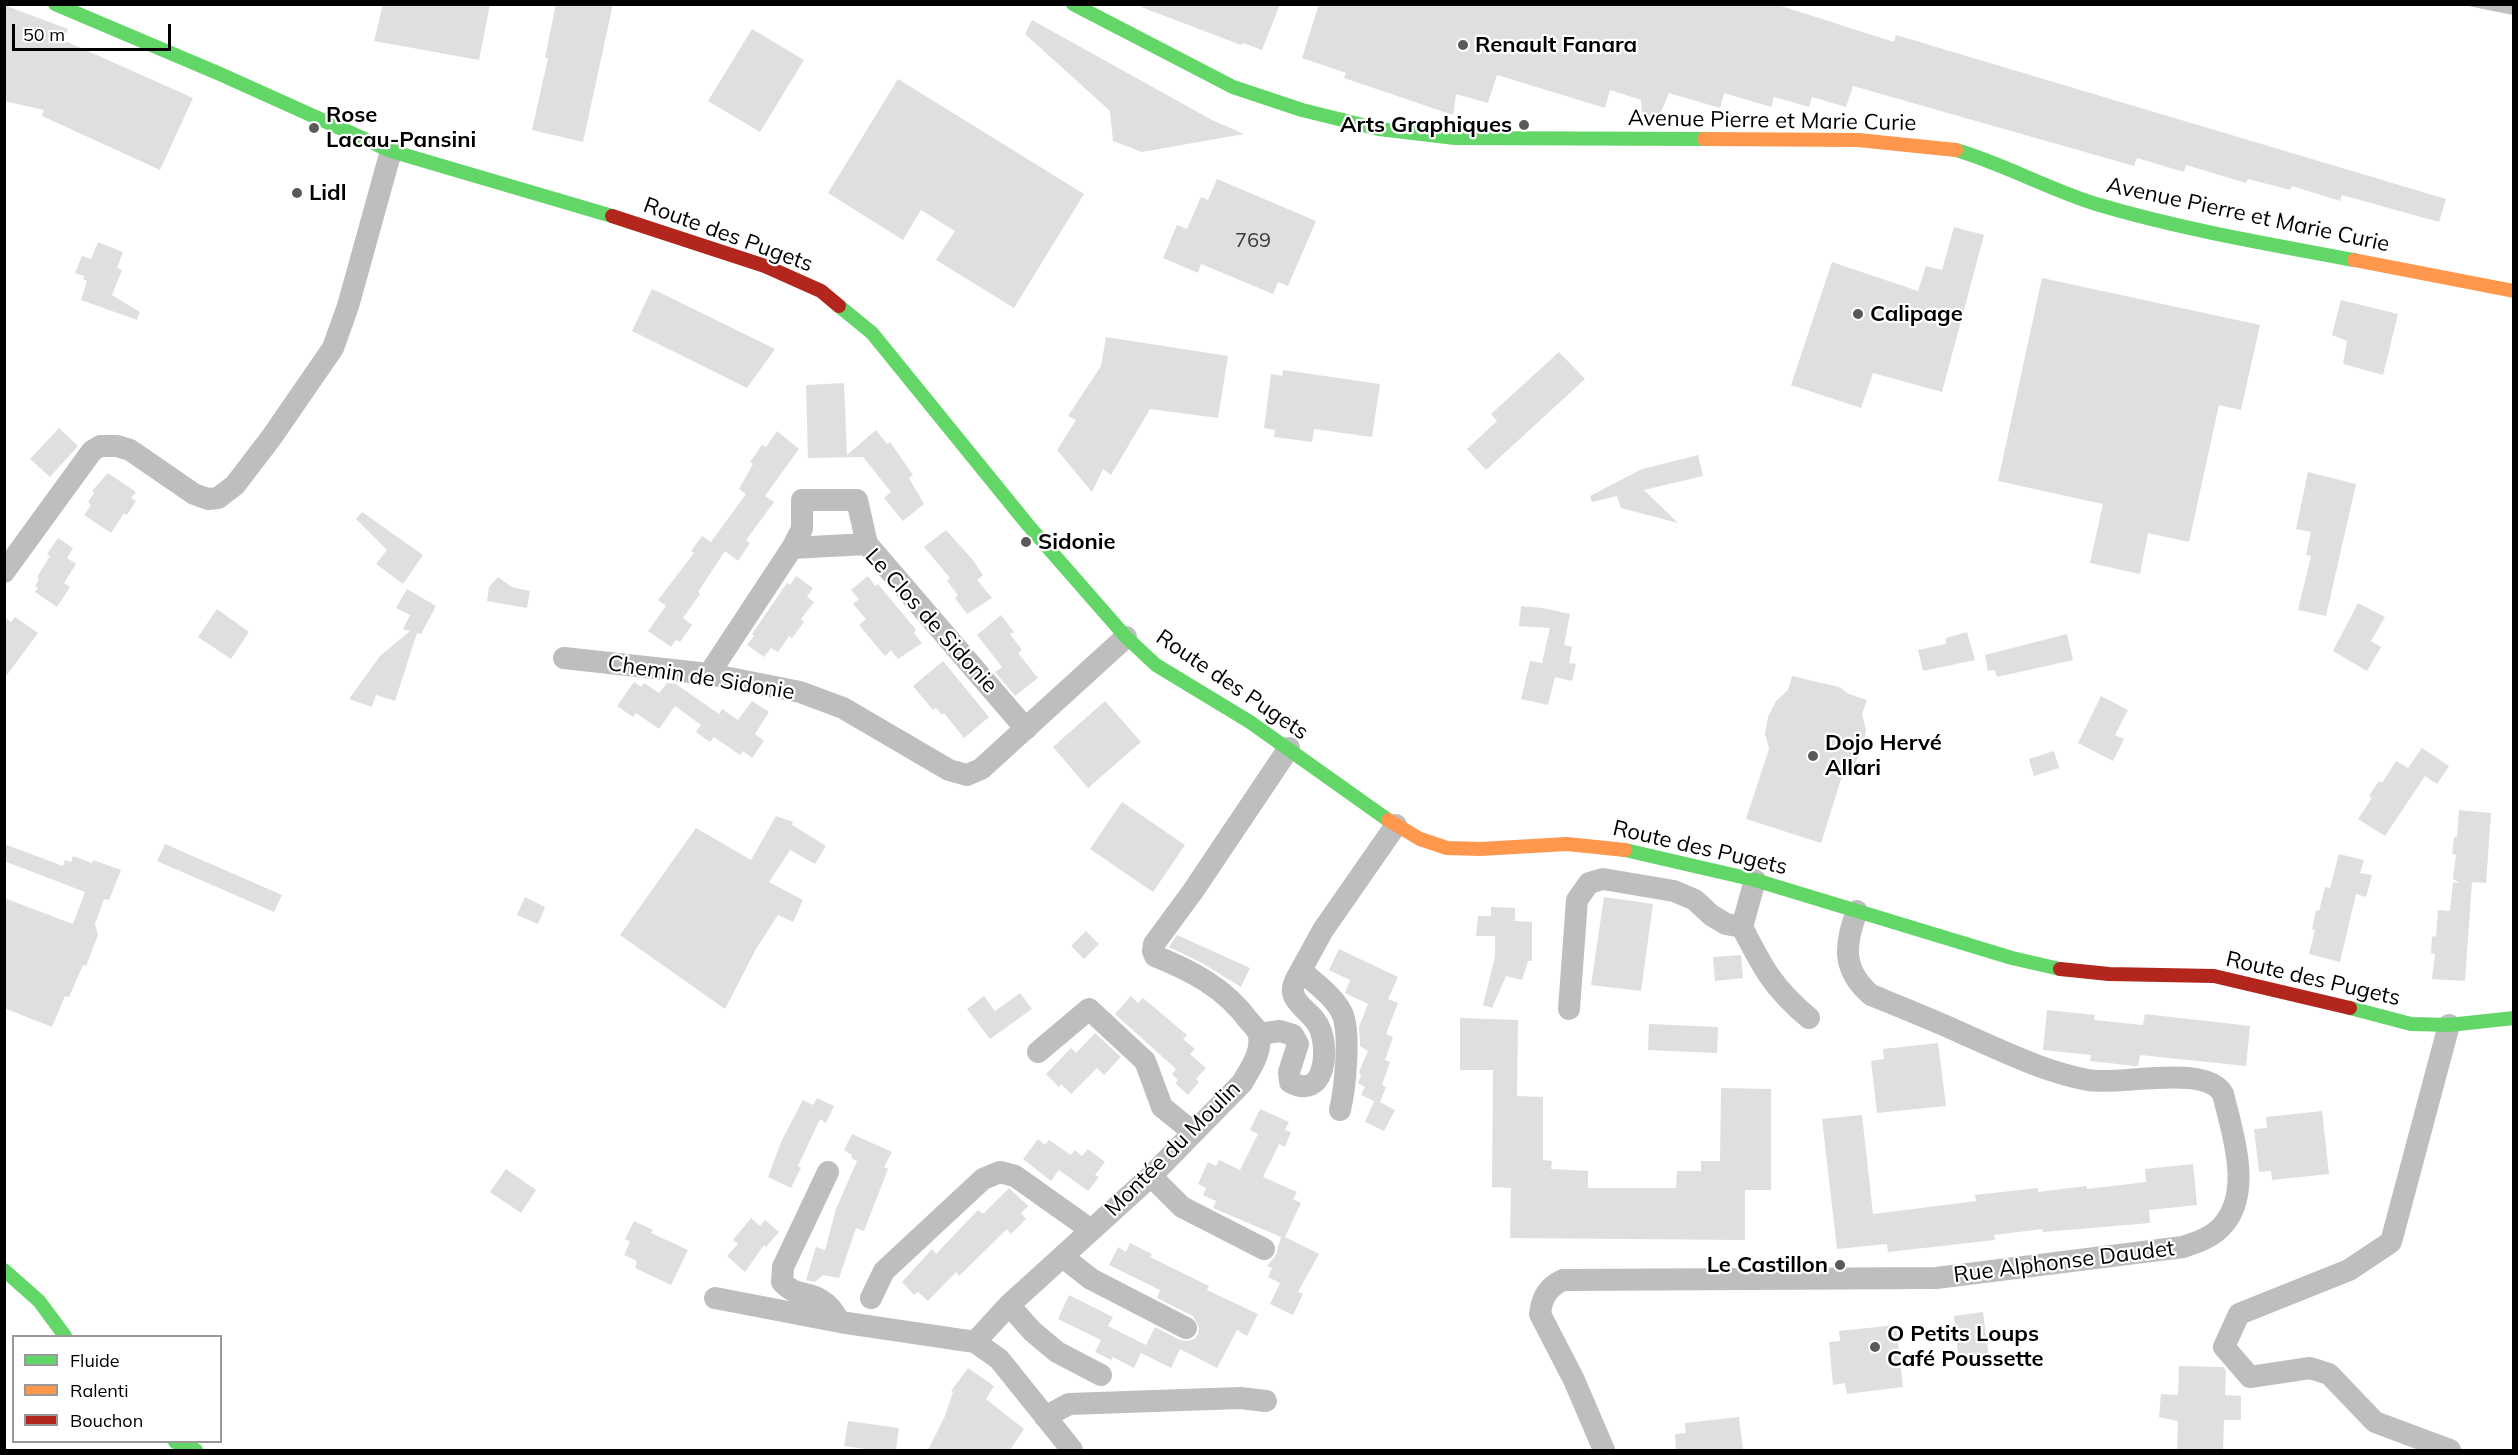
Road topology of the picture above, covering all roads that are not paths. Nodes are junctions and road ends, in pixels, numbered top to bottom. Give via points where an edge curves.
1 (55, 4) edge
2 (1073, 4) edge
3 (391, 151) junction
4 (2514, 291) edge
5 (867, 544) junction
6 (792, 548) junction
7 (4, 572) edge
8 (1126, 637) junction
9 (564, 658) dead end
10 (709, 674) junction
11 (1026, 729) junction
12 (1289, 748) junction
13 (1395, 825) junction
14 (1755, 880) junction
15 (1857, 911) junction
16 (1742, 927) junction
17 (1301, 970) junction
18 (1569, 1009) dead end
19 (1809, 1018) dead end
20 (2514, 1018) edge
21 (2449, 1025) junction
22 (1259, 1034) junction
23 (1038, 1052) dead end
24 (1340, 1110) dead end
25 (1193, 1132) junction
26 (828, 1172) dead end
27 (1151, 1176) junction
28 (1091, 1230) junction
29 (1264, 1249) dead end
30 (1063, 1257) junction
31 (4, 1270) edge
32 (715, 1298) dead end
33 (871, 1298) dead end
34 (1008, 1305) junction
35 (840, 1322) junction
36 (1186, 1328) dead end
37 (64, 1335) edge
38 (975, 1342) junction
39 (1101, 1375) dead end
40 (1266, 1401) dead end
41 (1045, 1417) junction
42 (178, 1443) edge
43 (196, 1450) edge
44 (1072, 1450) edge
45 (1604, 1450) edge
46 (2450, 1450) edge

1 - 3 main road, Route des Pugets
2 - 4 main road, Avenue Pierre et Marie Curie via 1233,87 1302,110 1379,129 1455,138 1858,140 1949,148 1984,158 2085,200 2139,216
3 - 7 street via 333,348 235,485 218,498 208,499 194,494 130,450 100,446 92,451
3 - 8 main road, Route des Pugets via 641,225 765,266 821,291 872,333 1021,517
5 - 6 street, Le Clos de Sidonie
5 - 6 street via 857,500 802,500 802,529
5 - 11 street, Le Clos de Sidonie
6 - 10 street
8 - 11 street, Chemin de Sidonie
8 - 12 main road, Route des Pugets via 1156,665
9 - 10 street, Chemin de Sidonie
10 - 11 street, Chemin de Sidonie via 800,693 843,708 949,770 967,775 981,769
12 - 13 main road, Route des Pugets
12 - 22 street via 1154,944 1153,951 1155,956 1222,991
13 - 14 main road, Route des Pugets via 1447,848 1567,844 1612,848
13 - 17 street via 1323,930
14 - 15 main road, Route des Pugets
14 - 16 street
15 - 21 main road, Route des Pugets via 2059,969 2214,976 2411,1024
15 - 45 street, Rue Alphonse Daudet via 1848,946 1849,968 1857,983 1871,995 2063,1074 2118,1081 2186,1077 2219,1088 2235,1156 2235,1204 2224,1224 2207,1238 2183,1248 1936,1278 1563,1280 1546,1292 1540,1314
16 - 18 street via 1726,924 1695,900 1674,891 1603,879 1589,883 1577,900
16 - 19 street via 1767,976
17 - 22 street via 1293,987 1294,996 1322,1032 1323,1063 1318,1080 1310,1087 1290,1082 1288,1072 1298,1044 1293,1035 1280,1031
17 - 24 street via 1331,998 1346,1025
20 - 21 main road, Route des Pugets
21 - 46 street via 2391,1242 2349,1270 2239,1314 2224,1347 2250,1377 2310,1368 2329,1374 2375,1422
22 - 25 street, Montée du Moulin via 1259,1047 1242,1083
23 - 25 street via 1089,1009 1145,1061 1162,1107
25 - 27 street, Montée du Moulin
26 - 35 street via 783,1267 782,1282 791,1291 819,1298
27 - 28 street, Montée du Moulin
27 - 29 street via 1182,1207
28 - 30 street, Montée du Moulin
28 - 33 street via 1015,1176 1000,1172 983,1179 884,1271
30 - 34 street, Montée du Moulin
30 - 36 street via 1091,1279
31 - 37 main road via 39,1301
32 - 35 street
34 - 38 street, Montée du Moulin
34 - 39 street via 1057,1352
35 - 38 street
38 - 41 street via 999,1359
40 - 41 street via 1229,1398 1069,1404
41 - 44 street
42 - 43 main road

